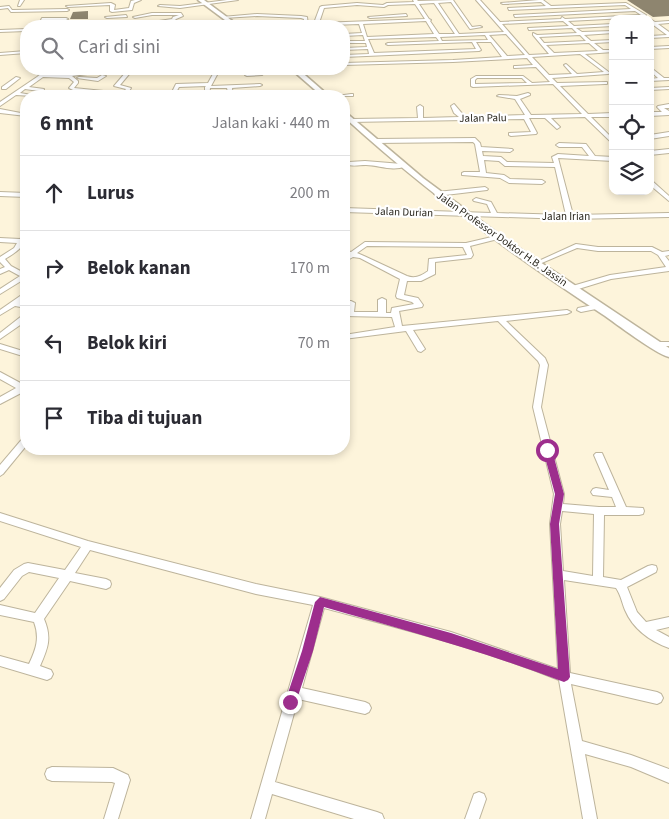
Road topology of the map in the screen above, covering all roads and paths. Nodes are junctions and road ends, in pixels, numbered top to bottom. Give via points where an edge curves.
1 (140, 0) edge
2 (236, 0) edge
3 (372, 0) edge
4 (478, 0) edge
5 (179, 1) dead end
6 (416, 1) edge
7 (451, 1) edge
8 (542, 1) edge
9 (168, 2) dead end
10 (204, 2) edge
11 (435, 2) junction
12 (502, 2) edge
13 (22, 3) edge
14 (61, 4) dead end
15 (388, 4) junction
16 (399, 4) junction
17 (68, 5) edge
18 (160, 6) dead end
19 (342, 6) junction
20 (0, 7) edge
21 (550, 7) junction
22 (457, 9) junction
23 (509, 9) junction
24 (128, 10) junction
25 (440, 10) junction
26 (635, 10) junction
27 (344, 12) dead end
28 (367, 13) junction
29 (425, 14) junction
30 (557, 14) junction
31 (406, 15) junction
32 (642, 15) edge
33 (126, 16) junction
34 (374, 16) junction
35 (390, 16) junction
36 (515, 16) junction
37 (106, 17) dead end
38 (135, 17) junction
39 (224, 17) junction
40 (347, 17) junction
41 (318, 18) joint
42 (42, 19) dead end
43 (50, 20) edge
44 (65, 20) edge
45 (136, 20) edge
46 (174, 20) edge
47 (228, 20) edge
48 (306, 20) edge
49 (348, 20) edge
50 (439, 20) dead end
51 (564, 20) junction
52 (609, 20) edge
53 (654, 20) edge
54 (430, 21) junction
55 (448, 21) junction
56 (360, 22) junction
57 (377, 22) junction
58 (467, 22) junction
59 (522, 22) junction
60 (669, 22) edge
61 (350, 23) edge
62 (500, 24) junction
63 (654, 24) edge
64 (609, 25) edge
65 (411, 26) dead end
66 (572, 27) junction
67 (362, 28) junction
68 (453, 28) junction
69 (471, 28) junction
70 (480, 28) dead end
71 (350, 29) edge
72 (529, 29) junction
73 (20, 30) edge
74 (657, 30) dead end
75 (663, 30) junction
76 (0, 31) edge
77 (414, 31) dead end
78 (609, 32) edge
79 (508, 33) junction
80 (486, 34) junction
81 (580, 34) junction
82 (458, 35) junction
83 (669, 35) edge
84 (350, 36) edge
85 (417, 36) junction
86 (438, 36) junction
87 (536, 36) junction
88 (386, 37) junction
89 (654, 37) edge
90 (365, 38) junction
91 (491, 40) junction
92 (350, 41) edge
93 (473, 41) junction
94 (609, 41) edge
95 (430, 42) junction
96 (441, 42) junction
97 (454, 42) junction
98 (590, 42) junction
99 (388, 44) junction
100 (409, 44) junction
101 (544, 44) junction
102 (669, 47) edge
103 (369, 48) junction
104 (654, 48) edge
105 (350, 49) edge
106 (498, 49) junction
107 (480, 50) junction
108 (609, 50) edge
109 (460, 51) junction
110 (601, 51) junction
111 (20, 52) edge
112 (435, 52) junction
113 (447, 52) junction
114 (580, 52) junction
115 (569, 53) junction
116 (0, 54) edge
117 (414, 54) junction
118 (552, 54) junction
119 (372, 55) junction
120 (393, 55) junction
121 (350, 56) edge
122 (528, 56) junction
123 (505, 57) junction
124 (454, 61) junction
125 (575, 61) dead end
126 (397, 63) junction
127 (350, 64) edge
128 (566, 65) dead end
129 (537, 66) junction
130 (516, 67) dead end
131 (609, 72) edge
132 (609, 73) edge
133 (654, 73) edge
134 (579, 74) junction
135 (42, 75) joint
136 (69, 75) edge
137 (126, 75) edge
138 (215, 75) edge
139 (246, 75) edge
140 (256, 75) edge
141 (301, 75) edge
142 (60, 76) junction
143 (104, 76) dead end
144 (251, 76) junction
145 (72, 77) junction
146 (548, 77) junction
147 (18, 78) dead end
148 (669, 79) edge
149 (654, 80) edge
150 (662, 80) junction
151 (591, 83) junction
152 (605, 83) dead end
153 (531, 84) junction
154 (555, 84) junction
155 (209, 85) junction
156 (228, 87) junction
157 (4, 88) dead end
158 (25, 88) junction
159 (669, 88) edge
160 (654, 89) edge
161 (22, 90) edge
162 (42, 90) edge
163 (82, 90) edge
164 (128, 90) edge
165 (176, 90) edge
166 (207, 90) edge
167 (230, 90) edge
168 (319, 90) edge
169 (20, 91) edge
170 (654, 92) edge
171 (16, 94) junction
172 (528, 94) dead end
173 (657, 94) dead end
174 (20, 95) edge
175 (498, 96) dead end
176 (517, 98) junction
177 (0, 104) edge
178 (454, 106) dead end
179 (669, 106) edge
180 (420, 107) dead end
181 (402, 110) dead end
182 (0, 111) edge
183 (668, 113) edge
184 (20, 114) edge
185 (654, 114) edge
186 (609, 115) edge
187 (587, 116) junction
188 (527, 117) junction
189 (547, 117) junction
190 (464, 119) junction
191 (404, 120) junction
192 (421, 120) junction
193 (352, 121) joint
194 (557, 127) dead end
195 (510, 134) dead end
196 (669, 134) edge
197 (654, 136) edge
198 (609, 138) edge
199 (375, 141) junction
200 (559, 145) dead end
201 (478, 149) junction
202 (510, 150) dead end
203 (669, 151) edge
204 (654, 153) edge
205 (592, 157) junction
206 (480, 158) junction
207 (609, 159) edge
208 (350, 164) edge
209 (556, 165) junction
210 (402, 166) junction
211 (538, 168) joint
212 (464, 174) dead end
213 (483, 174) junction
214 (542, 182) dead end
215 (654, 185) edge
216 (485, 189) dead end
217 (0, 194) edge
218 (437, 194) junction
219 (20, 195) edge
220 (476, 200) dead end
221 (669, 200) edge
222 (350, 210) edge
223 (669, 214) edge
224 (463, 215) junction
225 (494, 215) junction
226 (570, 217) junction
227 (496, 238) junction
228 (0, 240) edge
229 (19, 244) joint
230 (466, 245) junction
231 (350, 252) edge
232 (350, 254) edge
233 (661, 254) junction
234 (669, 254) edge
235 (0, 259) edge
236 (535, 264) junction
237 (9, 267) junction
238 (669, 268) edge
239 (0, 272) edge
240 (20, 273) edge
241 (404, 278) junction
242 (20, 279) edge
243 (572, 289) junction
244 (0, 292) edge
245 (20, 300) edge
246 (382, 300) dead end
247 (14, 304) junction
248 (20, 305) edge
249 (598, 306) junction
250 (581, 310) dead end
251 (567, 312) dead end
252 (0, 313) edge
253 (350, 314) edge
254 (382, 315) junction
255 (395, 315) junction
256 (500, 319) junction
257 (20, 322) edge
258 (403, 328) junction
259 (350, 336) edge
260 (0, 337) edge
261 (655, 344) junction
262 (669, 344) edge
263 (0, 346) edge
264 (421, 349) dead end
265 (20, 353) edge
266 (669, 353) edge
267 (0, 375) edge
268 (20, 386) edge
269 (20, 392) edge
270 (0, 402) edge
271 (20, 447) edge
272 (599, 455) dead end
273 (0, 472) edge
274 (596, 492) dead end
275 (616, 494) junction
276 (558, 507) junction
277 (622, 510) junction
278 (599, 511) junction
279 (638, 511) dead end
280 (0, 517) edge
281 (88, 545) junction
282 (652, 569) dead end
283 (558, 575) junction
284 (66, 576) junction
285 (598, 580) junction
286 (106, 584) dead end
287 (621, 586) junction
288 (0, 596) edge
289 (320, 602) junction
290 (0, 610) edge
291 (38, 618) junction
292 (669, 622) edge
293 (643, 628) junction
294 (669, 643) edge
295 (0, 661) edge
296 (32, 670) junction
297 (47, 674) dead end
298 (564, 677) junction
299 (294, 692) junction
300 (657, 698) dead end
301 (365, 708) dead end
302 (578, 746) junction
303 (52, 774) dead end
304 (669, 776) edge
305 (267, 786) junction
306 (480, 799) dead end
307 (111, 819) edge
308 (258, 819) edge
309 (377, 819) edge
310 (472, 819) edge
311 (590, 819) edge

1 - 24 street via 132,2
2 - 10 street
3 - 15 street via 373,3
4 - 62 street
5 - 9 street
6 - 11 street
6 - 16 street
6 - 29 street
7 - 11 street
7 - 22 street
8 - 12 street
8 - 21 street
10 - 18 street via 180,7
10 - 39 highway
11 - 25 street
12 - 23 street
13 - 20 street
14 - 17 street
15 - 16 street
15 - 19 street
16 - 31 street
17 - 20 street via 11,11 9,7
17 - 24 street via 110,4 113,5 112,11
17 - 44 street
19 - 27 street
19 - 41 street via 322,7
21 - 23 street
21 - 26 street via 626,4
21 - 30 street
22 - 25 street
22 - 58 street
23 - 36 street
24 - 33 street
25 - 55 street
26 - 30 street
26 - 32 street
28 - 34 street
28 - 35 street via 384,9
28 - 40 street
29 - 31 street
29 - 54 street
30 - 36 street
30 - 51 street
31 - 35 street
33 - 37 street
33 - 38 street
34 - 35 street
34 - 57 street
36 - 59 street
38 - 45 street
38 - 46 street via 181,13 181,17
39 - 47 highway
39 - 48 street via 257,15 301,17
40 - 41 street
40 - 49 street
42 - 43 street
50 - 55 street
51 - 52 street
51 - 59 street
51 - 66 street
53 - 60 street
54 - 57 street
54 - 65 street
54 - 86 street
55 - 58 street
55 - 68 street
56 - 57 street
56 - 61 street
56 - 67 street
57 - 88 street
58 - 69 street
59 - 62 street
59 - 72 street
62 - 79 street
63 - 75 street
64 - 66 street
66 - 72 street
66 - 81 street
67 - 71 street
67 - 90 street
68 - 69 street
68 - 82 street
69 - 70 street
72 - 87 street
73 - 76 street
74 - 75 street
75 - 83 street
77 - 85 street
78 - 81 street
79 - 80 street
79 - 122 street
80 - 82 street
80 - 91 street
81 - 87 street
81 - 98 street
82 - 86 street
83 - 89 street
84 - 90 street
85 - 86 street
85 - 88 street
86 - 96 street
87 - 101 street
88 - 90 street
88 - 99 street
90 - 92 street
90 - 103 street
91 - 93 street
91 - 106 street
93 - 97 street
93 - 107 street
94 - 98 street
95 - 96 street
95 - 100 street
95 - 112 street
96 - 97 street
97 - 109 street
98 - 101 street
98 - 110 street
99 - 100 street
99 - 120 street
100 - 117 street
101 - 118 street
102 - 104 street
103 - 105 street
103 - 119 street
106 - 107 street
106 - 123 street
107 - 109 street
108 - 110 street
109 - 113 street
110 - 114 street
111 - 116 street
112 - 113 street
112 - 117 street
113 - 124 street
114 - 115 street
114 - 131 street via 591,64
115 - 118 street
115 - 125 street
117 - 120 street
118 - 122 street
119 - 120 street
119 - 121 street
120 - 126 street
122 - 123 street
122 - 129 street
123 - 124 street
124 - 126 street
126 - 127 street
128 - 134 street
129 - 130 street
129 - 146 street
132 - 134 street
133 - 150 street
134 - 146 street
134 - 151 street
135 - 142 street
135 - 158 street
136 - 142 street
137 - 164 street via 116,86
138 - 155 street
139 - 144 street
140 - 144 street
141 - 168 highway
142 - 145 street
143 - 145 street via 98,80
144 - 156 street via 259,83 259,88
145 - 163 street via 71,80 76,81 71,88
146 - 154 street
147 - 157 street
148 - 150 street
149 - 150 street
151 - 152 street
151 - 154 street
153 - 153 street via 523,77 476,77 472,86
153 - 154 street
154 - 187 street
155 - 156 street
155 - 165 street via 178,86
155 - 166 street
156 - 167 street
158 - 161 street
158 - 162 street
159 - 160 street
169 - 171 street
170 - 173 street
171 - 174 street
171 - 177 street
172 - 176 street
175 - 176 street
176 - 188 street
178 - 190 street
179 - 183 street via 660,107
180 - 192 street
181 - 191 street
182 - 184 street
183 - 185 street
186 - 187 street, Jalan Palu
187 - 189 street, Jalan Palu
187 - 198 street
188 - 189 street, Jalan Palu
188 - 190 street, Jalan Palu
188 - 195 street via 534,133
189 - 194 street
190 - 192 street, Jalan Palu
191 - 192 street, Jalan Palu
191 - 193 street, Jalan Palu
193 - 199 highway, Jalan Professor Doktor H.B. Jassin
196 - 197 street
199 - 201 street via 475,140
199 - 210 highway, Jalan Professor Doktor H.B. Jassin
200 - 205 street via 584,145
201 - 202 street
201 - 206 street
203 - 204 street
205 - 207 street
205 - 209 street via 556,156
206 - 211 street via 501,159 504,164
206 - 213 street
208 - 210 street
209 - 211 street
209 - 226 street
210 - 218 highway, Jalan Professor Doktor H.B. Jassin
212 - 213 street
213 - 214 street via 502,176 509,181
215 - 221 street
216 - 218 street
217 - 219 street
218 - 224 highway, Jalan Professor Doktor H.B. Jassin
220 - 225 street via 489,203
222 - 224 street, Jalan Durian
223 - 226 street, Jalan Irian
224 - 225 street, Jalan Irian
224 - 227 highway, Jalan Professor Doktor H.B. Jassin
225 - 226 street, Jalan Irian
227 - 230 street
227 - 236 highway, Jalan Professor Doktor H.B. Jassin
228 - 229 street
229 - 235 street
230 - 231 street via 369,243
230 - 241 street via 469,257 431,260 432,272 426,278
232 - 241 street
233 - 234 street
233 - 236 street via 652,249 576,246
233 - 238 street
235 - 237 street
236 - 243 highway, Jalan Professor Doktor H.B. Jassin
237 - 239 street
237 - 240 street
238 - 243 street via 610,277
241 - 255 street via 400,296 415,300 419,305 396,309
242 - 244 street
243 - 249 highway, Jalan Professor Doktor H.B. Jassin
245 - 247 street
246 - 254 street
247 - 248 street
247 - 252 street
249 - 250 street
249 - 261 highway, Jalan Professor Doktor H.B. Jassin
251 - 256 street
253 - 254 street
254 - 255 street
255 - 258 street
256 - 258 street
256 - 276 street via 544,364 537,406 559,494
257 - 260 street
258 - 259 street
258 - 264 street
261 - 262 street
261 - 266 highway, Jalan Professor Doktor H.B. Jassin
263 - 265 street
267 - 268 street
269 - 270 street
271 - 273 street
272 - 275 street
274 - 275 street
275 - 277 street
276 - 278 street
276 - 283 street via 555,524
277 - 278 street
277 - 279 street
278 - 285 street
280 - 281 street
281 - 284 street
281 - 289 street via 256,589
282 - 287 street
283 - 285 street
283 - 298 street
284 - 286 street
284 - 288 street via 28,567 18,573
284 - 291 street
285 - 287 street
287 - 293 street via 632,613
289 - 298 street via 451,638 540,666
289 - 299 street
290 - 291 street
291 - 296 street via 44,631 44,644
292 - 293 street
293 - 294 street
295 - 296 street
296 - 297 street
298 - 300 street
298 - 302 street
299 - 301 street
299 - 305 street
302 - 304 street
302 - 311 street
303 - 307 street via 112,775 123,780
305 - 308 street
305 - 309 street
306 - 310 street

